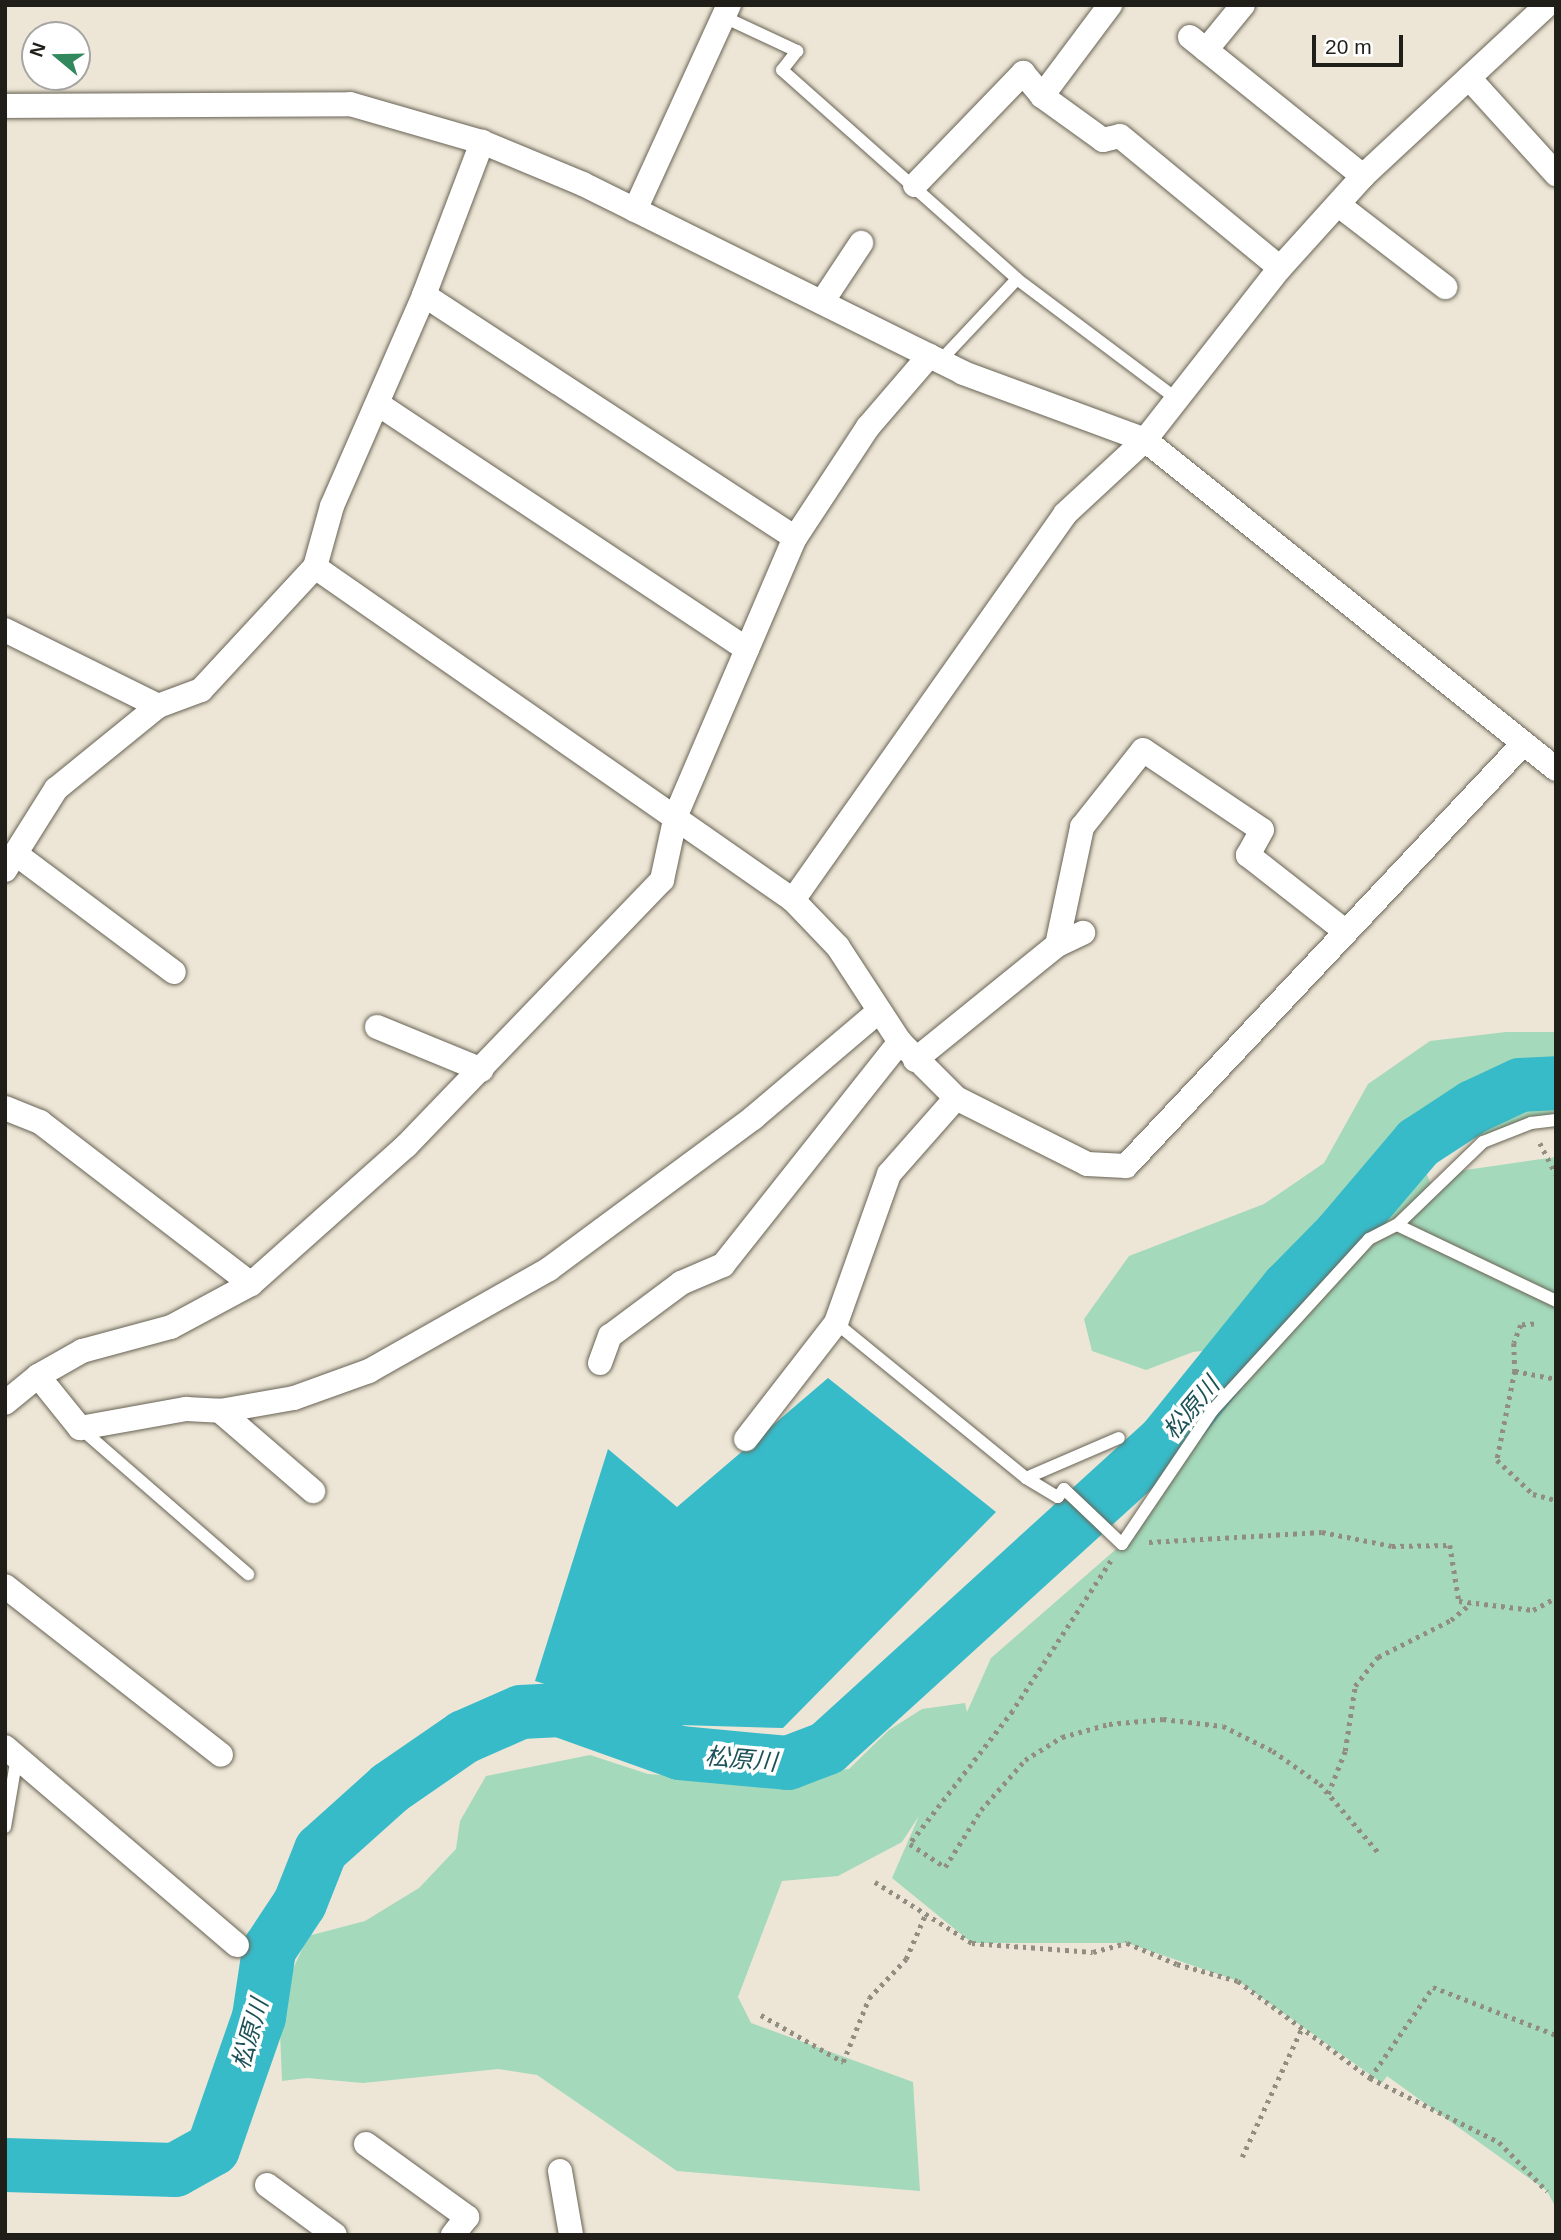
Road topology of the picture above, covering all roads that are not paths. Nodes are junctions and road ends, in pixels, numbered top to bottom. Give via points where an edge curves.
1 (1110, 5) edge
2 (1243, 5) edge
3 (1547, 5) edge
4 (726, 11) edge
5 (1469, 78) junction
6 (1042, 96) junction
7 (5, 106) edge
8 (482, 142) junction
9 (1556, 174) edge
10 (1363, 176) junction
11 (915, 185) junction
12 (1340, 206) junction
13 (635, 211) junction
14 (861, 243) dead end
15 (1280, 268) junction
16 (1017, 279) junction
17 (1445, 287) dead end
18 (424, 295) junction
19 (822, 302) junction
20 (934, 359) junction
21 (1177, 399) junction
22 (378, 404) junction
23 (1145, 440) junction
24 (795, 538) junction
25 (315, 567) junction
26 (5, 630) edge
27 (747, 649) junction
28 (158, 706) junction
29 (1523, 744) junction
30 (1556, 769) edge
31 (676, 815) junction
32 (10, 862) edge
33 (793, 900) junction
34 (1345, 931) junction
35 (1083, 933) dead end
36 (1057, 945) junction
37 (174, 972) dead end
38 (877, 1013) junction
39 (377, 1027) dead end
40 (908, 1051) junction
41 (482, 1070) junction
42 (956, 1098) junction
43 (5, 1108) edge
44 (1556, 1120) edge
45 (1397, 1225) junction
46 (251, 1284) junction
47 (1556, 1301) edge
48 (836, 1323) junction
49 (600, 1363) dead end
50 (38, 1376) junction
51 (5, 1403) edge
52 (220, 1411) junction
53 (80, 1428) junction
54 (1119, 1438) dead end
55 (746, 1439) dead end
56 (1026, 1478) junction
57 (313, 1491) dead end
58 (248, 1574) dead end
59 (5, 1586) edge
60 (11, 1752) edge
61 (221, 1755) dead end
62 (5, 1827) edge
63 (237, 1945) dead end
64 (366, 2144) dead end
65 (560, 2171) dead end
66 (267, 2185) dead end
67 (335, 2235) edge
68 (453, 2235) edge
69 (571, 2235) edge

1 - 6 street
2 - 10 street via 1198,43
3 - 5 street
4 - 11 lane via 797,51 782,70
4 - 13 street
5 - 9 street
5 - 10 street
6 - 11 street via 1023,74
6 - 15 street via 1103,140 1120,136
7 - 8 street via 350,104
8 - 13 street
8 - 18 street
10 - 12 street
11 - 16 lane
12 - 15 street
12 - 17 street
13 - 19 street
14 - 19 street
15 - 21 street
16 - 20 lane
16 - 21 lane
18 - 22 street
18 - 24 street
19 - 20 street
20 - 23 street
20 - 24 street via 868,427
21 - 23 street
22 - 25 street via 332,506
22 - 27 street
23 - 29 street
23 - 33 street via 1065,514
24 - 27 street
25 - 28 street via 201,690
25 - 31 street
26 - 28 street
27 - 31 street
28 - 32 street via 56,789
29 - 30 street
29 - 34 street
31 - 33 street
31 - 41 street via 662,880
32 - 37 street
33 - 38 street via 838,947
34 - 36 street via 1248,855 1262,830 1143,750 1082,827
34 - 42 street via 1126,1166 1087,1164
35 - 36 street
36 - 40 street
38 - 40 street
38 - 52 street via 753,1118 549,1269 369,1371 294,1398
39 - 41 street
40 - 42 street
40 - 49 street via 723,1265 681,1283 610,1336
41 - 46 street via 406,1146
42 - 48 street via 889,1174
43 - 46 street via 40,1122
44 - 45 lane via 1531,1123 1483,1142
45 - 47 lane
45 - 56 lane via 1369,1239 1212,1411 1122,1544 1064,1489 1058,1497
46 - 50 street via 171,1328 82,1351
48 - 55 street
48 - 56 lane
50 - 51 street
50 - 53 street
52 - 53 street via 186,1409
52 - 57 street
53 - 58 lane
54 - 56 lane
59 - 61 street
60 - 62 lane
60 - 63 street
64 - 68 street via 467,2217
65 - 69 street
66 - 67 street

